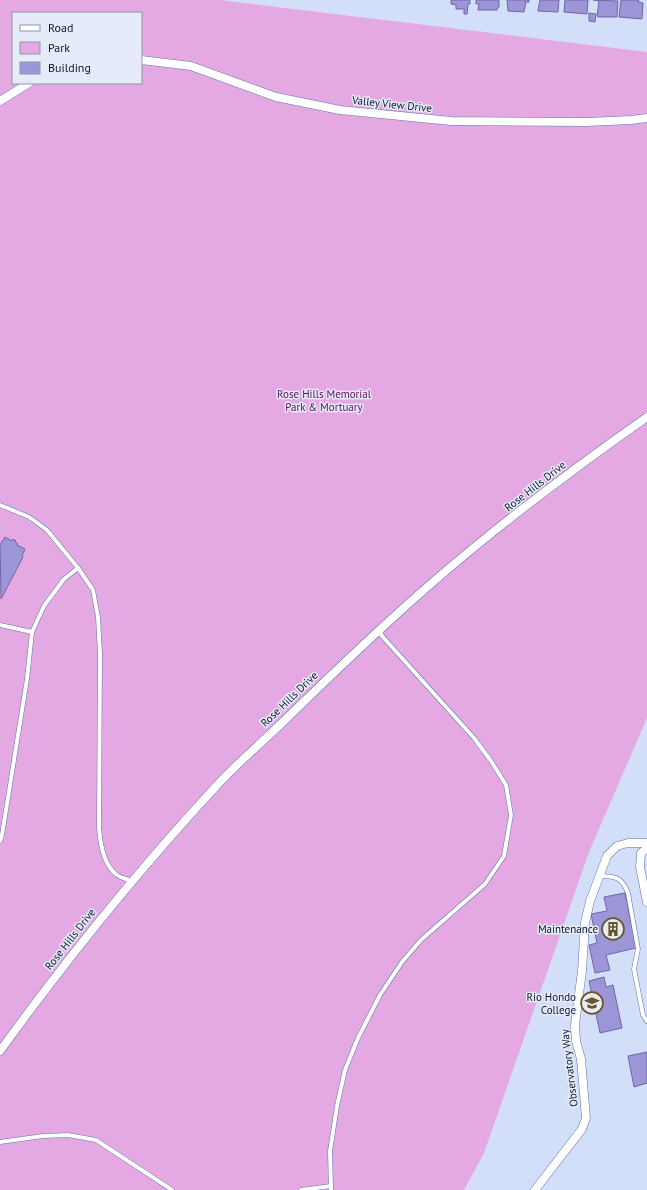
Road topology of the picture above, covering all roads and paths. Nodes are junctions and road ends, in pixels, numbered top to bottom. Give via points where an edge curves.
1 (142, 60) edge
2 (27, 84) edge
3 (0, 101) edge
4 (647, 118) edge
5 (647, 417) edge
6 (0, 506) edge
7 (78, 568) junction
8 (0, 625) edge
9 (379, 630) junction
10 (32, 632) junction
11 (1, 834) edge
12 (0, 841) edge
13 (647, 843) edge
14 (647, 848) edge
15 (599, 876) junction
16 (132, 881) junction
17 (647, 902) edge
18 (647, 1021) edge
19 (0, 1051) edge
20 (0, 1142) edge
21 (331, 1188) edge
22 (172, 1190) edge
23 (301, 1190) edge
24 (535, 1190) edge

1 - 4 street, Valley View Drive via 191,66 276,97 340,110 458,121 586,122
2 - 3 street
5 - 9 street, Rose Hills Drive via 542,493 444,572
6 - 7 lane via 29,517 47,530
7 - 10 lane via 64,579 44,606
7 - 16 lane via 93,590 98,617 100,843 108,864 117,875
8 - 10 lane
9 - 16 street, Rose Hills Drive via 237,765
9 - 21 lane via 474,738 491,761 506,785 511,815 504,856 485,884 421,940 402,962 380,995 358,1038 346,1070 337,1106 330,1151
10 - 11 lane via 27,679
11 - 12 lane
13 - 15 street, Observatory Way via 617,846 607,856
14 - 17 street via 641,853 640,868
15 - 18 lane via 613,876 620,880 628,893 638,949 634,969 643,1015
15 - 24 street, Observatory Way via 585,923 575,1025 576,1041 582,1059 586,1118 582,1129
16 - 19 street, Rose Hills Drive via 35,1002
20 - 22 lane via 68,1135 96,1140
21 - 23 lane

